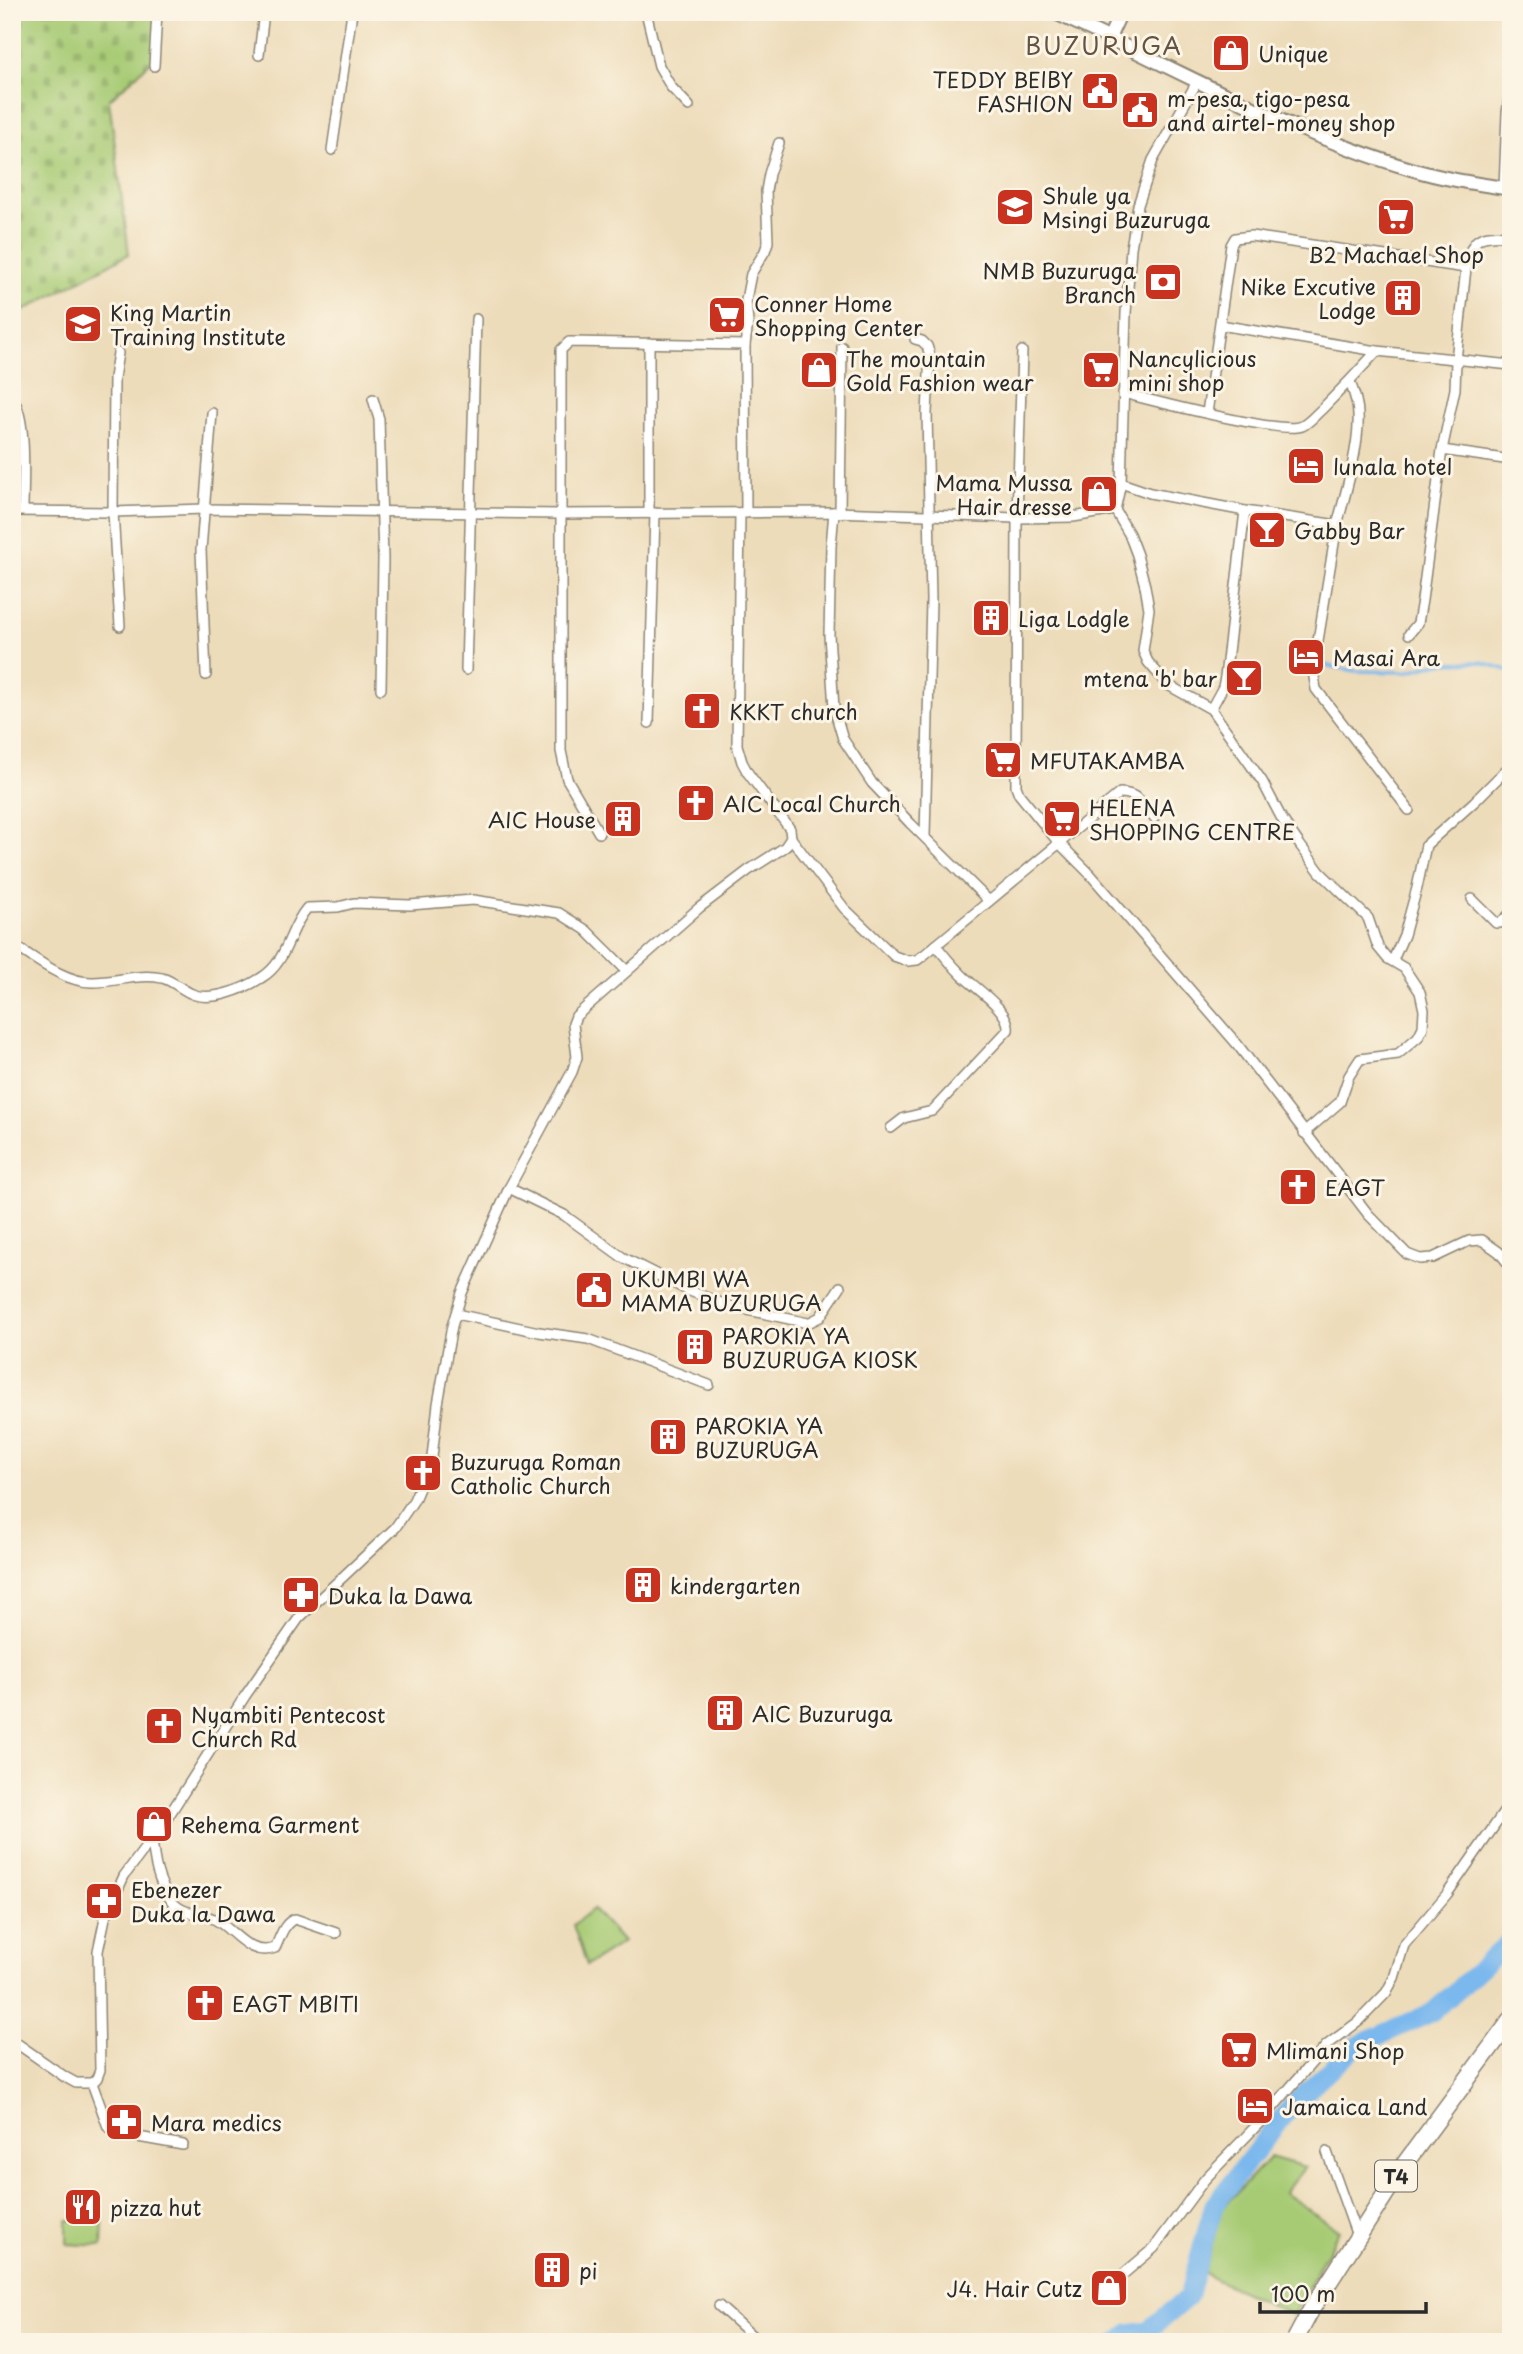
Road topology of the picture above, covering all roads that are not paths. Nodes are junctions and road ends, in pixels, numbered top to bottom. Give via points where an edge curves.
1 (157, 12) edge
2 (264, 12) edge
3 (352, 12) edge
4 (646, 12) edge
5 (1053, 12) edge
6 (1121, 12) edge
7 (1109, 38) junction
8 (259, 55) dead end
9 (154, 66) dead end
10 (1197, 82) junction
11 (1510, 90) edge
12 (690, 106) dead end
13 (779, 143) dead end
14 (332, 150) dead end
15 (1507, 188) edge
16 (1511, 236) edge
17 (1466, 268) junction
18 (477, 318) dead end
19 (1220, 325) junction
20 (915, 339) dead end
21 (649, 342) junction
22 (745, 345) junction
23 (842, 347) dead end
24 (1022, 351) dead end
25 (1377, 351) junction
26 (118, 353) dead end
27 (1456, 360) junction
28 (1511, 365) edge
29 (1350, 382) junction
30 (1124, 393) junction
31 (12, 397) edge
32 (373, 399) dead end
33 (212, 413) dead end
34 (1207, 413) junction
35 (1442, 450) junction
36 (1511, 460) edge
37 (1121, 483) junction
38 (205, 509) junction
39 (23, 510) junction
40 (1115, 510) junction
41 (12, 511) edge
42 (382, 511) junction
43 (1245, 511) junction
44 (113, 512) junction
45 (837, 512) junction
46 (471, 513) junction
47 (652, 513) junction
48 (743, 513) junction
49 (561, 514) junction
50 (930, 515) junction
51 (1017, 518) junction
52 (1337, 525) junction
53 (120, 626) dead end
54 (1409, 634) dead end
55 (466, 670) dead end
56 (206, 675) dead end
57 (381, 689) dead end
58 (1211, 709) junction
59 (649, 723) dead end
60 (1511, 765) edge
61 (1409, 810) dead end
62 (1154, 818) dead end
63 (599, 833) dead end
64 (925, 836) junction
65 (790, 838) junction
66 (1059, 843) junction
67 (1472, 899) dead end
68 (989, 901) junction
69 (1511, 913) edge
70 (12, 944) edge
71 (936, 945) junction
72 (1392, 960) junction
73 (627, 971) junction
74 (891, 1128) dead end
75 (1304, 1133) junction
76 (509, 1188) junction
77 (1511, 1267) edge
78 (840, 1287) dead end
79 (456, 1314) junction
80 (709, 1385) dead end
81 (1511, 1802) edge
82 (152, 1838) junction
83 (336, 1933) dead end
84 (1511, 2020) edge
85 (12, 2040) edge
86 (92, 2083) junction
87 (183, 2145) dead end
88 (1327, 2152) dead end
89 (1357, 2236) junction
90 (1121, 2276) dead end
91 (719, 2306) dead end
92 (759, 2342) edge
93 (1294, 2342) edge

1 - 9 street
2 - 8 street
3 - 14 street
4 - 12 street via 659,66
5 - 7 main road
6 - 7 main road
7 - 10 main road
10 - 15 main road via 1334,143 1413,170
10 - 30 street via 1153,160 1138,205 1131,247
11 - 15 street
13 - 22 street via 766,191 768,242 749,284
16 - 17 street via 1476,239
17 - 19 street via 1240,236 1231,245
17 - 27 street
18 - 46 street
19 - 25 street
19 - 34 street
20 - 50 street via 927,346 930,355
21 - 22 street
21 - 47 street
21 - 49 street via 569,342 561,350
22 - 48 street
23 - 45 street
24 - 51 street
25 - 27 street
25 - 29 street
26 - 44 street
27 - 28 street
27 - 35 street
29 - 34 street via 1297,428
29 - 52 street via 1358,425
30 - 34 street
30 - 37 street
31 - 39 street via 19,407 22,429
32 - 42 street via 379,419
33 - 38 street
35 - 36 street
35 - 54 street via 1418,623
37 - 40 street
37 - 43 street
38 - 42 street
38 - 44 street
38 - 56 street via 201,550
39 - 41 street
39 - 44 street
40 - 51 street via 1073,517
40 - 58 street via 1129,534 1145,586 1149,609 1144,657 1168,685
42 - 46 street
42 - 57 street
43 - 52 street
43 - 58 street via 1225,677
44 - 53 street
45 - 48 street
45 - 50 street
45 - 64 street via 829,635 838,725 872,783
46 - 49 street
46 - 55 street
47 - 48 street
47 - 49 street
47 - 59 street
48 - 65 street via 737,745 742,762 790,829
49 - 63 street via 561,751 566,779
50 - 51 street
50 - 64 street
51 - 66 street via 1016,786
52 - 61 street via 1313,671 1316,689
58 - 72 street via 1300,845 1320,872 1368,918 1378,947
60 - 72 street via 1426,845 1404,934
62 - 66 street via 1133,794 1120,793
64 - 68 street
65 - 71 street via 844,908 894,956 916,960
65 - 73 street via 785,847 699,908
66 - 68 street
66 - 75 street via 1237,1044
67 - 69 street via 1496,923
68 - 71 street
70 - 73 street via 49,968 86,982 132,976 163,978 202,997 235,989 273,970 307,908 473,900 559,913 586,930
71 - 74 street via 991,1000 1010,1026 932,1111 904,1118
72 - 75 street via 1404,968 1420,992 1424,1010 1418,1037 1398,1054 1360,1059 1340,1102
73 - 76 street via 576,1016 577,1056 572,1072
75 - 77 street via 1368,1214 1407,1254 1433,1258 1469,1241 1482,1240
76 - 78 street via 579,1223 622,1257 729,1306 808,1323 820,1317
76 - 79 street
79 - 80 street via 588,1339
79 - 82 street via 432,1457 414,1500 395,1528 299,1618
81 - 90 street via 1447,1894 1404,1945 1385,1993 1358,2022 1327,2045 1205,2179 1154,2248
82 - 83 street via 158,1877 172,1903 213,1918 242,1942 262,1950 275,1948 286,1924 295,1919
82 - 86 street via 124,1876 105,1918 98,1951 100,2070
84 - 89 highway, T4
85 - 86 street via 76,2083
86 - 87 street via 113,2131
88 - 89 street
89 - 93 highway, T4
91 - 92 street

